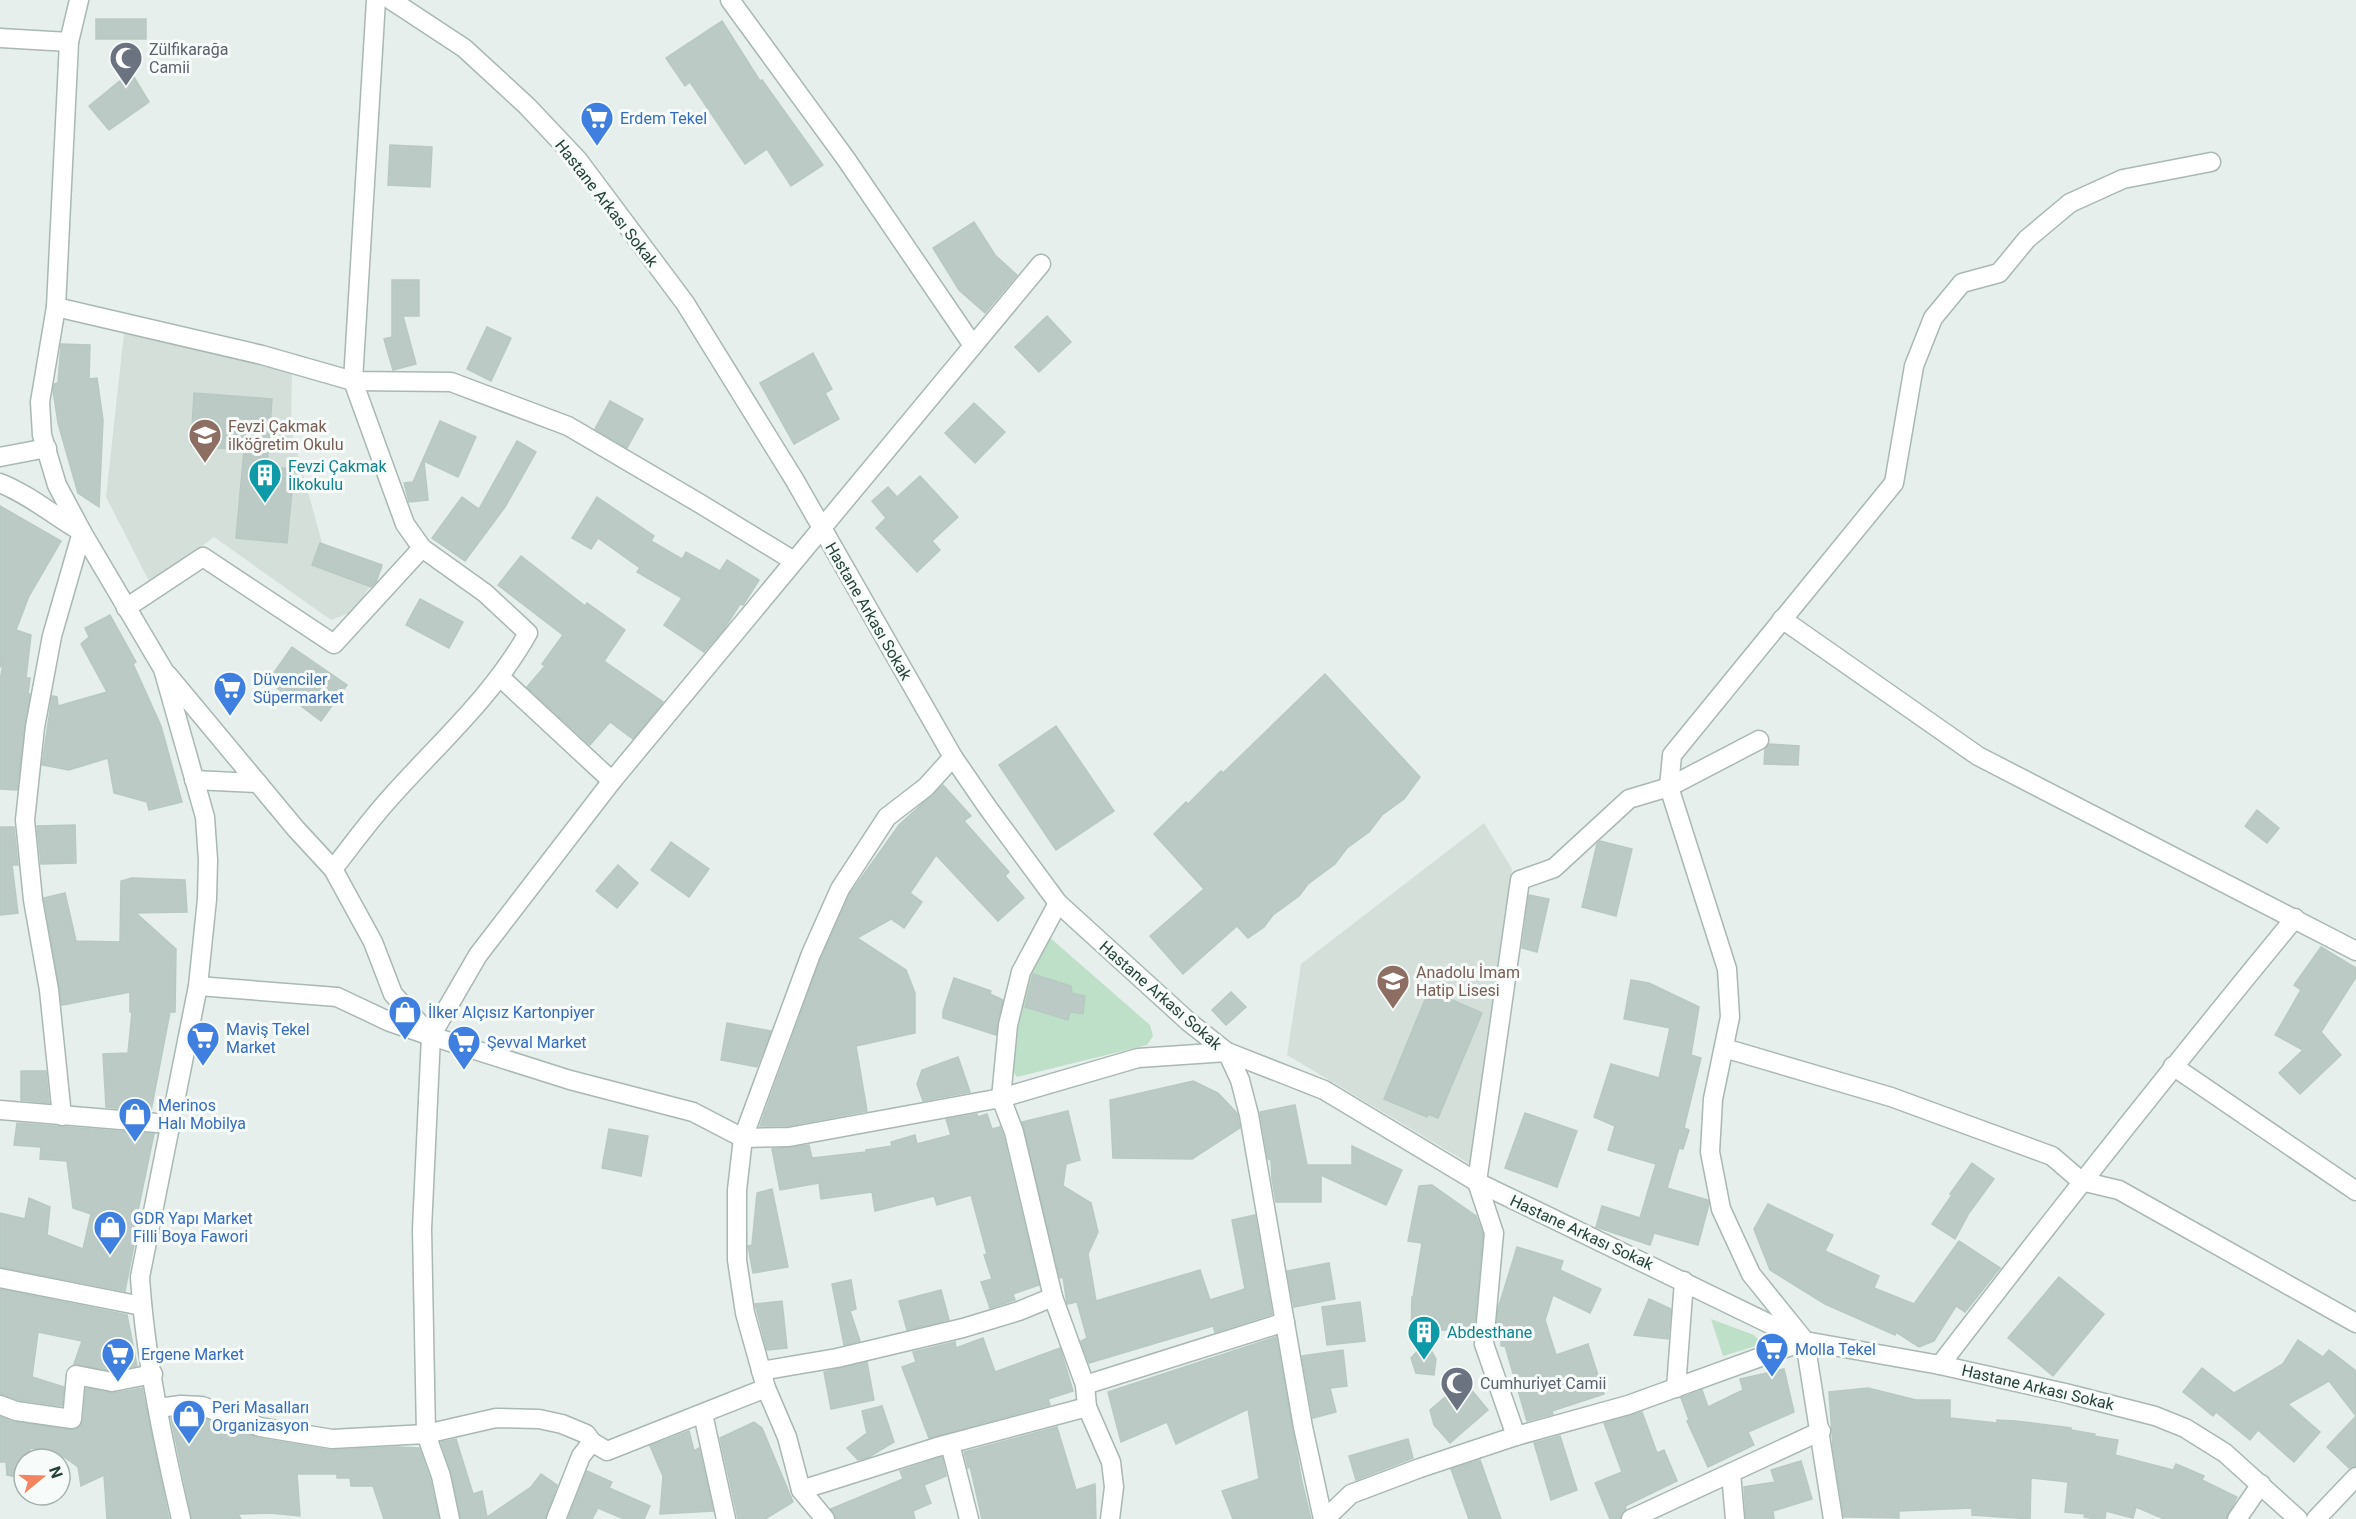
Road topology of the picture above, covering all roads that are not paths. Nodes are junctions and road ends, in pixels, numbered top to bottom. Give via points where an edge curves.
1 (79, 0) edge
2 (376, 0) edge
3 (391, 0) edge
4 (730, 0) edge
5 (0, 38) edge
6 (69, 42) junction
7 (2211, 162) dead end
8 (1041, 264) dead end
9 (56, 307) junction
10 (972, 344) junction
11 (353, 381) junction
12 (47, 448) junction
13 (0, 457) edge
14 (0, 483) edge
15 (821, 530) junction
16 (82, 532) junction
17 (422, 548) junction
18 (794, 561) junction
19 (126, 608) junction
20 (1782, 619) junction
21 (163, 669) junction
22 (500, 677) junction
23 (1759, 740) dead end
24 (953, 757) junction
25 (194, 780) junction
26 (612, 781) junction
27 (258, 783) junction
28 (1669, 788) junction
29 (333, 869) junction
30 (1058, 903) junction
31 (2295, 918) junction
32 (2356, 951) edge
33 (198, 986) junction
34 (431, 1036) junction
35 (1724, 1048) junction
36 (1227, 1052) junction
37 (2173, 1066) junction
38 (1001, 1098) junction
39 (0, 1110) edge
40 (62, 1116) junction
41 (169, 1124) junction
42 (743, 1138) junction
43 (2081, 1181) junction
44 (1477, 1182) junction
45 (2356, 1191) edge
46 (0, 1278) edge
47 (1684, 1281) junction
48 (1053, 1297) junction
49 (141, 1306) junction
50 (1285, 1322) junction
51 (2356, 1323) edge
52 (1805, 1341) junction
53 (1940, 1365) junction
54 (761, 1371) junction
55 (153, 1374) junction
56 (1085, 1385) junction
57 (766, 1388) junction
58 (1676, 1388) junction
59 (0, 1405) edge
60 (1087, 1407) junction
61 (158, 1408) junction
62 (703, 1414) junction
63 (1821, 1431) junction
64 (426, 1434) junction
65 (1516, 1436) junction
66 (592, 1442) junction
67 (950, 1444) junction
68 (1731, 1473) junction
69 (2356, 1477) edge
70 (2261, 1484) junction
71 (801, 1490) junction
72 (181, 1519) edge
73 (450, 1519) edge
74 (556, 1519) edge
75 (726, 1519) edge
76 (825, 1519) edge
77 (969, 1519) edge
78 (1110, 1519) edge
79 (1324, 1519) edge
80 (1631, 1519) edge
81 (1735, 1519) edge
82 (1833, 1519) edge
83 (2237, 1519) edge
84 (2298, 1519) edge
85 (2316, 1519) edge

1 - 6 street
2 - 11 street
3 - 15 street, Hastane Arkası Sokak via 464,48 578,160 685,303 794,479
4 - 10 street via 846,159
5 - 6 street
6 - 9 street
7 - 20 street via 2123,179 2070,203 2027,239 1999,273 1962,283 1934,318 1914,366 1894,483
8 - 10 street
9 - 11 street via 262,355
9 - 12 street via 40,402
10 - 15 street
11 - 17 street via 405,524
11 - 18 street via 451,382 568,426
12 - 13 street
12 - 16 street via 57,485
14 - 16 street via 29,496
15 - 18 street
15 - 24 street, Hastane Arkası Sokak
16 - 19 street
16 - 40 street via 51,636 35,727 25,820
17 - 19 street via 334,644 203,557
17 - 22 street via 485,594 528,633
18 - 26 street
19 - 21 street
20 - 28 street via 1672,755
20 - 31 street via 1978,756
21 - 25 street
21 - 27 street
22 - 26 street
22 - 29 street via 389,799
23 - 28 street
24 - 30 street, Hastane Arkası Sokak
24 - 42 street via 926,787 887,817 840,889 811,954
25 - 27 street
25 - 33 street via 205,817 208,860
26 - 34 street via 478,955
27 - 29 street
28 - 35 street via 1727,969 1730,1017
28 - 44 street via 1629,799 1554,868 1520,880
29 - 34 street via 373,942 393,994
30 - 36 street, Hastane Arkası Sokak
30 - 38 street via 1021,972 1008,1025
31 - 32 street
31 - 37 street
33 - 34 street via 337,997
33 - 41 street
34 - 42 street via 570,1080 693,1112
34 - 64 street via 422,1229
35 - 43 street via 1891,1097 2052,1156
35 - 52 street via 1713,1099 1710,1152 1721,1209 1750,1274
36 - 38 street via 1138,1058
36 - 44 street, Hastane Arkası Sokak via 1324,1090
36 - 50 street via 1240,1080 1249,1115
37 - 43 street
37 - 45 street
38 - 42 street via 789,1137
38 - 48 street via 1014,1131
39 - 40 street
40 - 41 street
41 - 49 street via 140,1277
42 - 54 street via 737,1190 737,1260 745,1313
43 - 51 street via 2119,1190
43 - 53 street
44 - 47 street, Hastane Arkası Sokak
44 - 65 street via 1494,1233 1485,1344
46 - 49 street
47 - 52 street, Hastane Arkası Sokak
47 - 58 street
48 - 54 street via 963,1328 837,1358
48 - 56 street
49 - 55 street
50 - 56 street
50 - 79 street
52 - 53 street, Hastane Arkası Sokak
52 - 58 street
52 - 63 street
53 - 70 street, Hastane Arkası Sokak via 2155,1416 2205,1439
54 - 57 street
55 - 59 street via 112,1382 76,1375 72,1419
55 - 61 street
56 - 60 street
57 - 62 street
57 - 71 street via 787,1437
58 - 65 street
60 - 67 street
60 - 78 street via 1111,1462 1114,1486
61 - 64 street via 202,1406 260,1427 332,1438
61 - 72 street
62 - 66 street via 607,1451
62 - 75 street
63 - 68 street
63 - 82 street
64 - 66 street via 496,1418 520,1418 562,1424 586,1434
64 - 73 street via 441,1476
65 - 79 street via 1351,1494
66 - 74 street via 581,1456
67 - 71 street
67 - 77 street
68 - 80 street
68 - 81 street
69 - 85 street
70 - 83 street
70 - 84 street, Hastane Arkası Sokak
71 - 76 street

